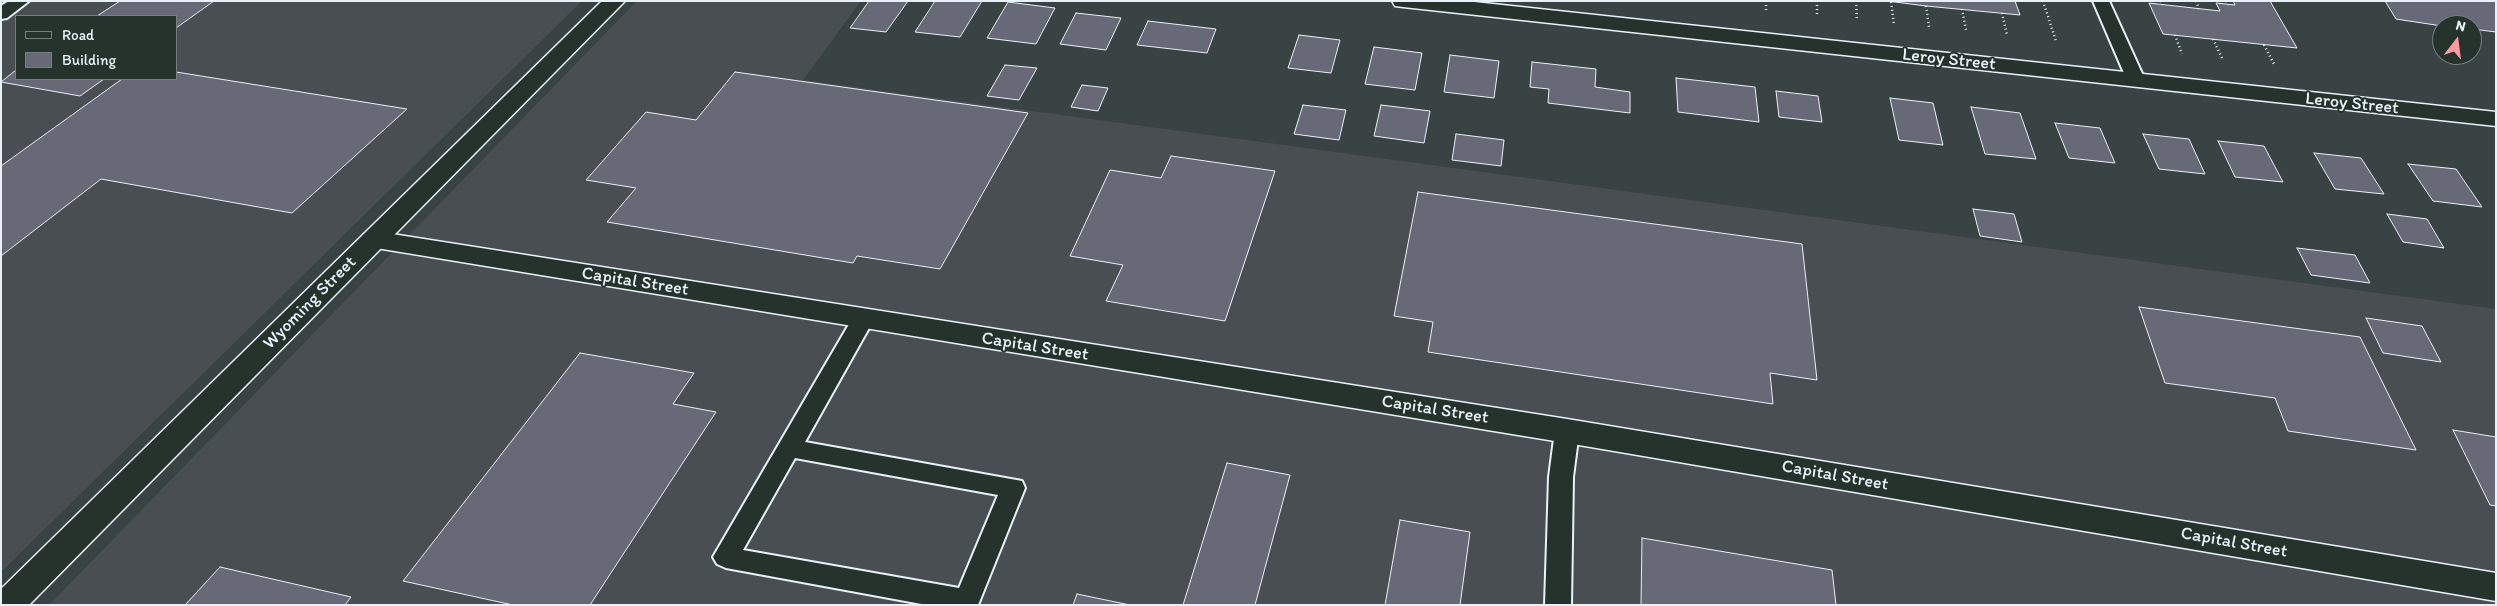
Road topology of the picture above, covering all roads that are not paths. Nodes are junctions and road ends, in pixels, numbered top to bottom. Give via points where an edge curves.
1 (21, 1) edge
2 (614, 1) edge
3 (1403, 1) edge
4 (2101, 1) edge
5 (1, 14) edge
6 (2136, 80) junction
7 (2496, 119) edge
8 (373, 240) junction
9 (863, 319) junction
10 (1567, 431) junction
11 (789, 448) junction
12 (2496, 587) edge
13 (7, 605) edge
14 (1558, 605) edge

1 - 5 lane
2 - 8 street, Wyoming Street
3 - 6 street, Leroy Street
4 - 6 lane
6 - 7 street, Leroy Street
8 - 9 street, Capital Street
8 - 13 street, Wyoming Street
9 - 10 street, Capital Street
9 - 11 lane
10 - 12 street, Capital Street
10 - 14 lane via 1561,477
11 - 11 lane via 726,557 967,602 1013,488

